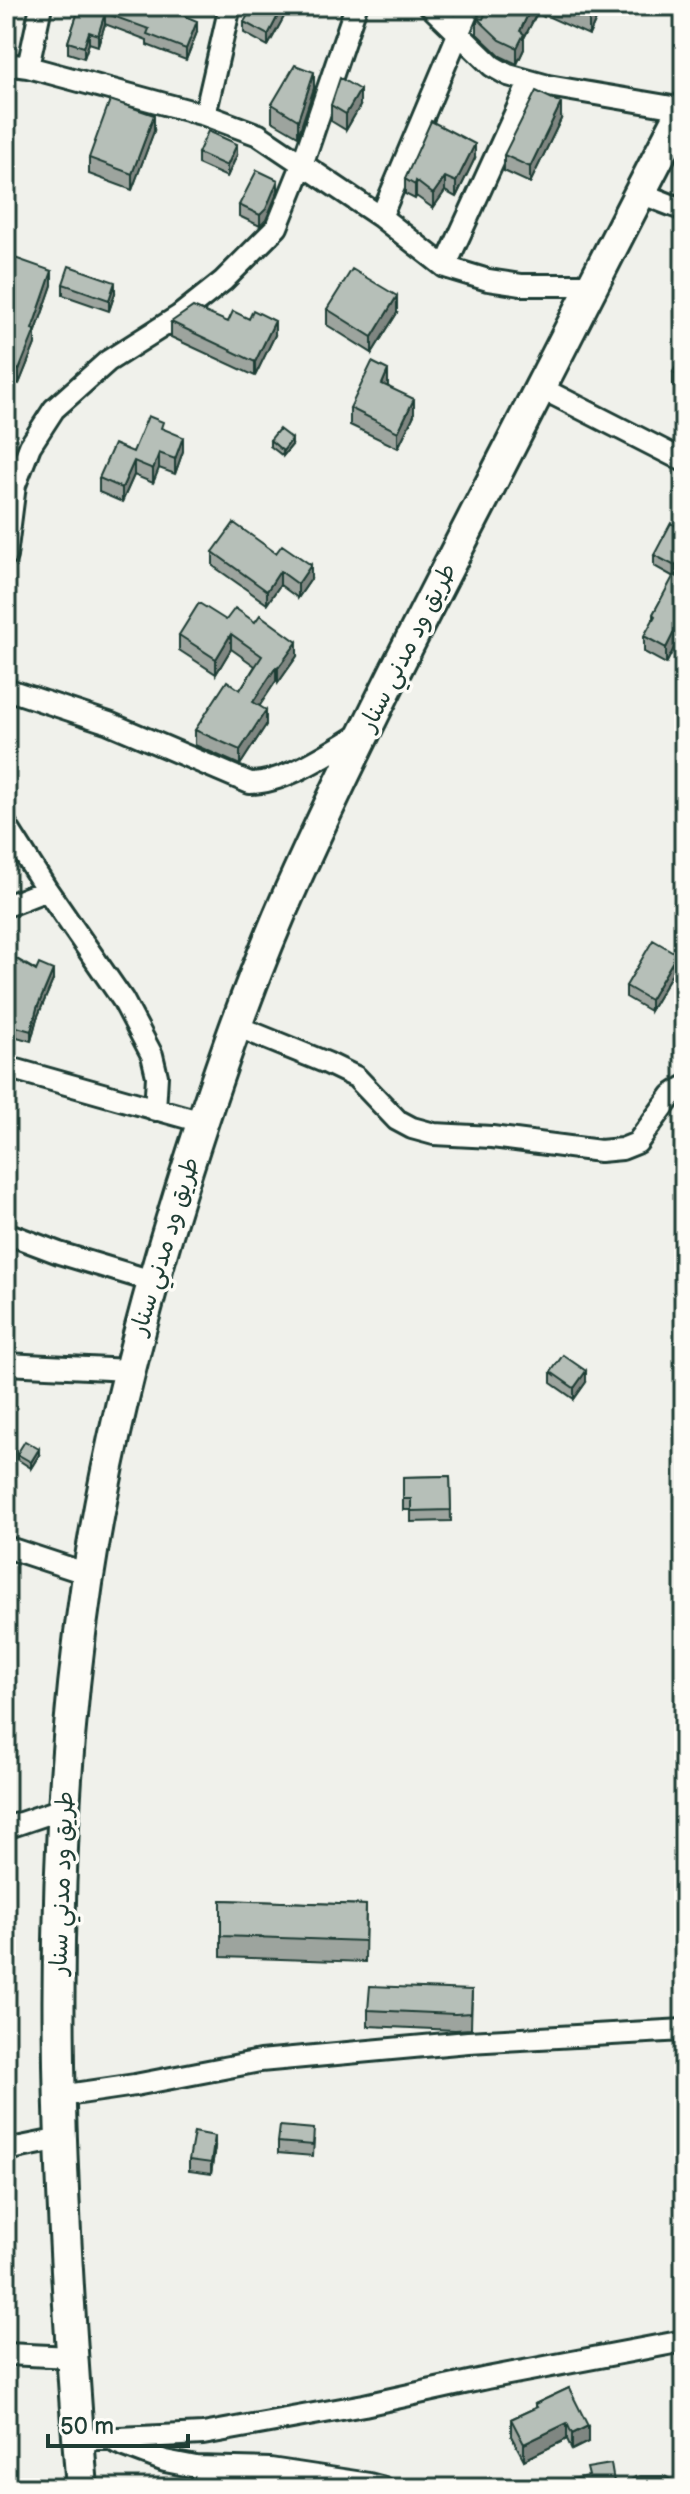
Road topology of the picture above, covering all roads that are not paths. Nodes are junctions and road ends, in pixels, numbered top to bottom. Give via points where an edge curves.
1 (41, 6) edge
2 (230, 6) edge
3 (356, 6) edge
4 (430, 6) edge
5 (470, 6) edge
6 (458, 32) junction
7 (6, 64) edge
8 (28, 67) junction
9 (530, 81) junction
10 (684, 109) edge
11 (205, 115) junction
12 (302, 165) junction
13 (640, 193) junction
14 (684, 210) edge
15 (381, 217) junction
16 (445, 267) junction
17 (592, 285) junction
18 (541, 388) junction
19 (684, 461) edge
20 (10, 484) edge
21 (6, 556) edge
22 (6, 689) edge
23 (365, 732) junction
24 (6, 825) edge
25 (47, 890) junction
26 (6, 906) edge
27 (236, 1026) junction
28 (6, 1067) edge
29 (684, 1087) edge
30 (155, 1110) junction
31 (202, 1122) junction
32 (6, 1233) edge
33 (152, 1281) junction
34 (6, 1364) edge
35 (129, 1370) junction
36 (6, 1547) edge
37 (88, 1574) junction
38 (62, 1809) junction
39 (6, 1828) edge
40 (684, 2030) edge
41 (60, 2096) junction
42 (61, 2139) junction
43 (6, 2150) edge
44 (684, 2341) edge
45 (6, 2354) edge
46 (72, 2357) junction
47 (93, 2440) junction
48 (196, 2467) junction
49 (82, 2488) edge
50 (235, 2488) edge
51 (384, 2488) edge
52 (640, 2488) edge
53 (662, 2488) edge

1 - 8 street
2 - 11 street
3 - 12 street
4 - 6 street
5 - 6 street
6 - 9 street via 492,66
6 - 15 street
7 - 8 street
8 - 11 street
9 - 10 street
9 - 16 street
10 - 13 highway, طريق ود مدني سنار
11 - 12 street via 259,135
12 - 15 street
12 - 20 street via 277,227 223,281 108,361 54,409
13 - 14 street
13 - 17 highway, طريق ود مدني سنار
15 - 16 street
16 - 17 street via 521,285
17 - 18 highway, طريق ود مدني سنار
18 - 19 street
18 - 23 highway, طريق ود مدني سنار
20 - 21 street
22 - 23 street via 109,723 250,783 264,783 313,762
23 - 27 highway, طريق ود مدني سنار via 296,879
24 - 25 street
25 - 26 street
25 - 30 street via 123,1000 152,1055
27 - 29 street via 356,1077 397,1120 434,1134 622,1149 637,1143 672,1095
27 - 31 highway, طريق ود مدني سنار
28 - 30 street
30 - 31 street
31 - 33 highway, طريق ود مدني سنار
32 - 33 street
33 - 35 highway, طريق ود مدني سنار
34 - 35 street
35 - 37 highway, طريق ود مدني سنار
36 - 37 street
37 - 38 highway, طريق ود مدني سنار
38 - 39 street
38 - 41 highway, طريق ود مدني سنار
40 - 41 street via 260,2061
41 - 42 highway, طريق ود مدني سنار
42 - 43 street
42 - 46 highway, طريق ود مدني سنار
44 - 47 street via 203,2434
45 - 46 street
46 - 47 highway, طريق ود مدني سنار
47 - 48 street
47 - 49 highway, طريق ود مدني سنار
48 - 50 street
48 - 51 street via 270,2469
52 - 53 street

